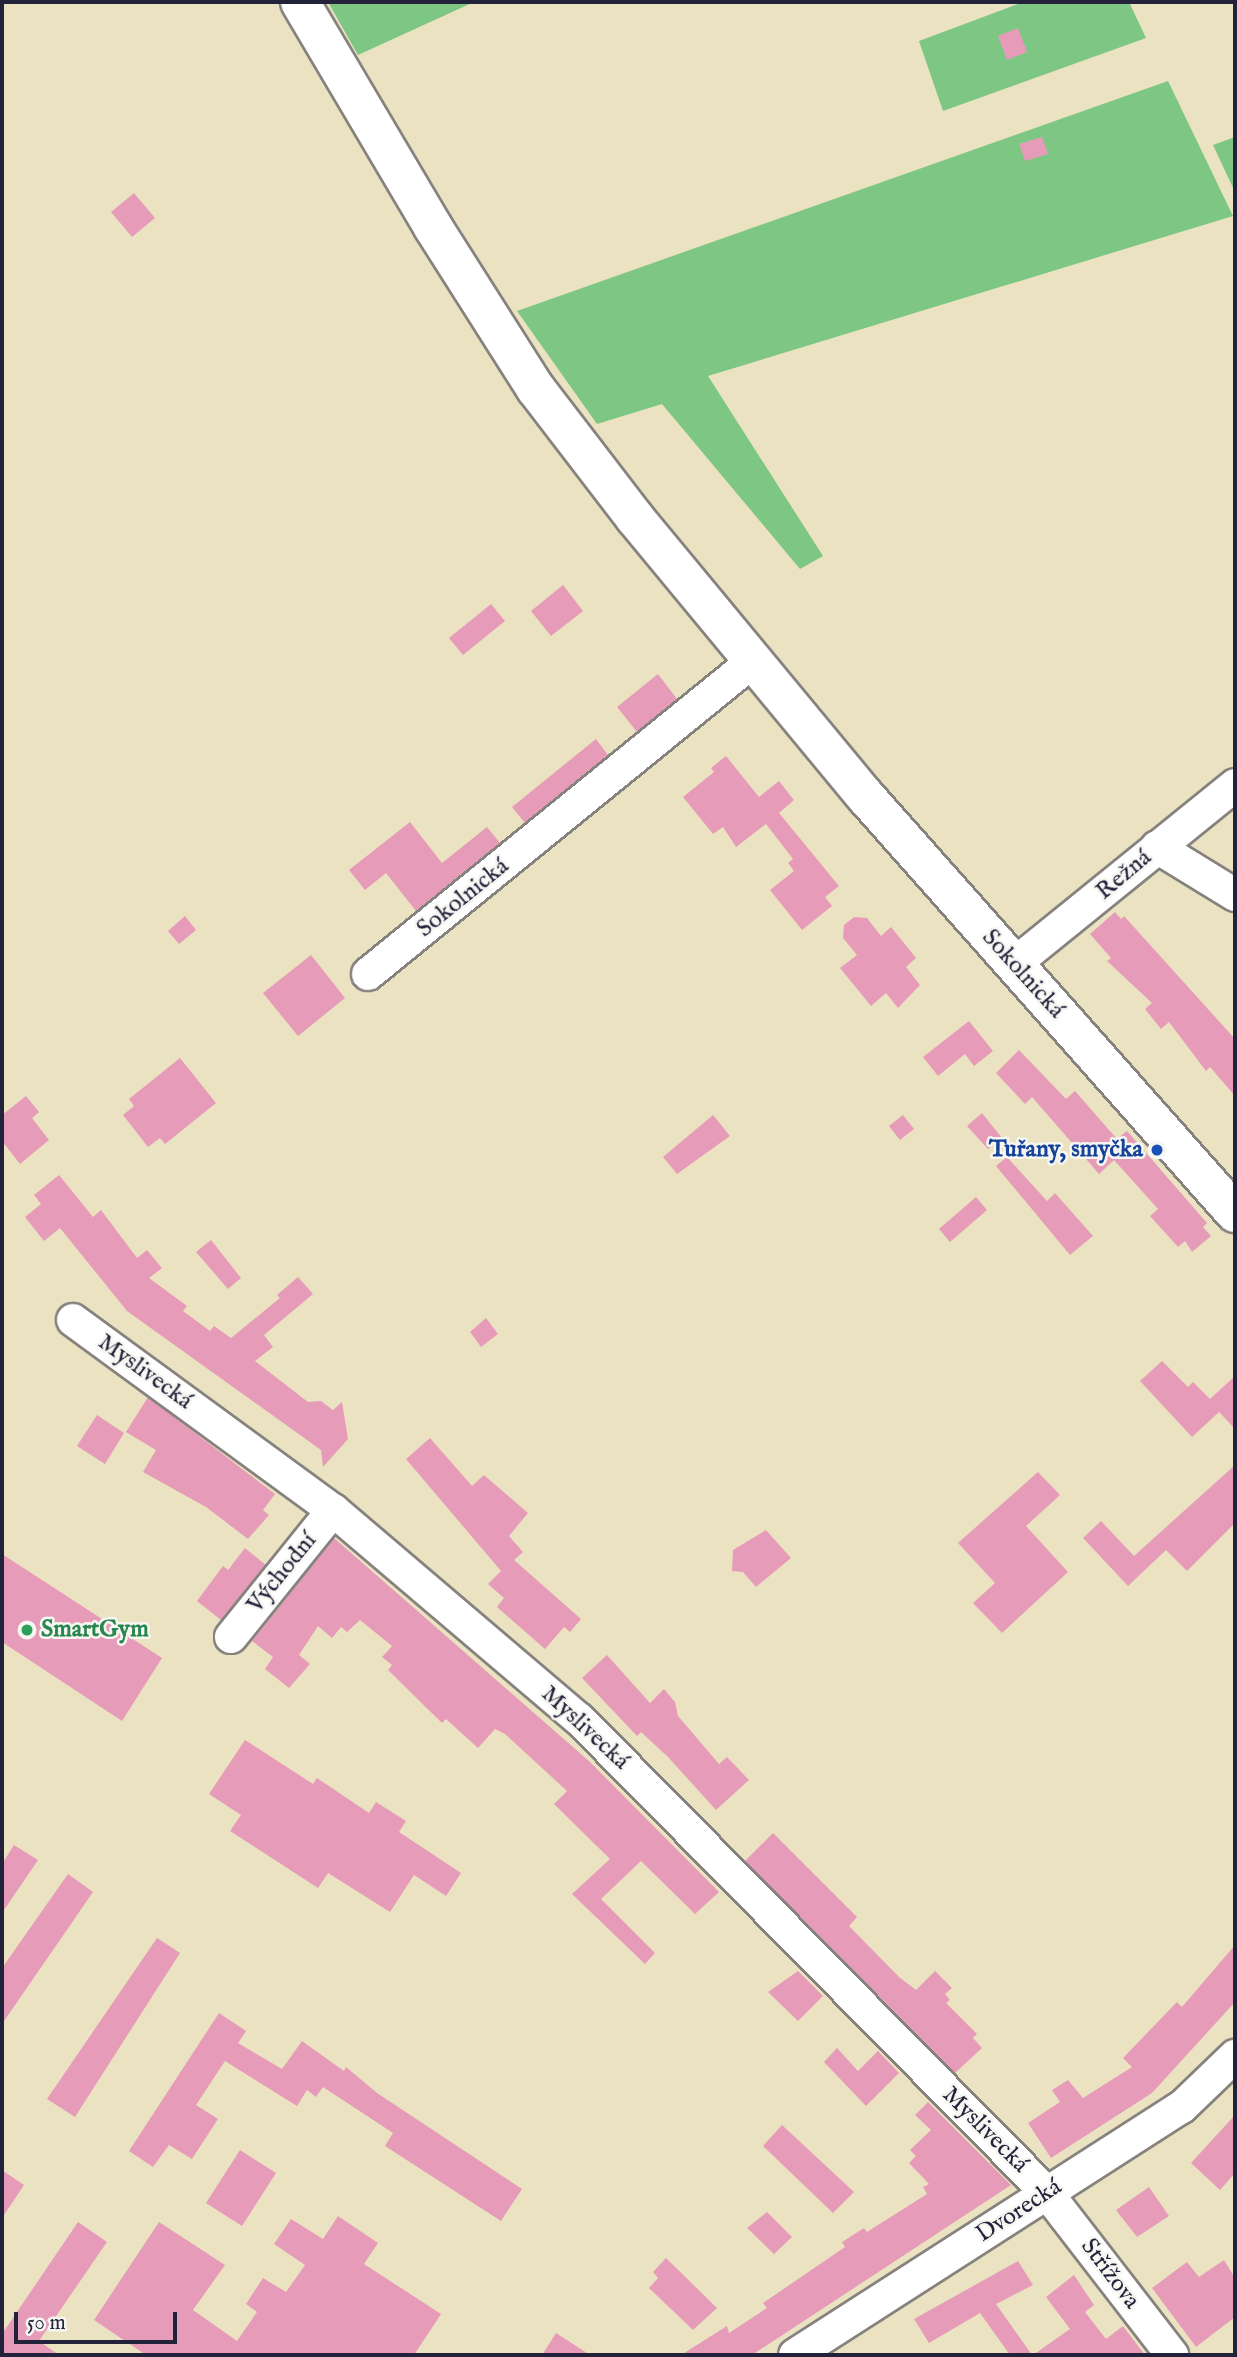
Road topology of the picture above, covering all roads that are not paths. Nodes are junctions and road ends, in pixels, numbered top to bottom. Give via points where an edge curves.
1 (300, 2) edge
2 (753, 661) junction
3 (1235, 785) edge
4 (1157, 847) junction
5 (1235, 895) edge
6 (1013, 965) junction
7 (368, 975) dead end
8 (1235, 1213) edge
9 (73, 1320) dead end
10 (333, 1510) junction
11 (231, 1637) dead end
12 (1235, 2056) edge
13 (1047, 2193) junction
14 (795, 2355) edge
15 (1172, 2355) edge

1 - 2 main road, Sokolnická via 433,227 536,389
2 - 6 main road, Sokolnická
2 - 7 street, Sokolnická
3 - 4 street, Režná
4 - 5 street
4 - 6 street, Režná
6 - 8 main road, Sokolnická
9 - 10 street, Myslivecká
10 - 11 street, Východní
10 - 13 street, Myslivecká via 579,1719
12 - 13 street, Dvorecká via 1182,2107
13 - 14 street, Dvorecká
13 - 15 street, Střížova

